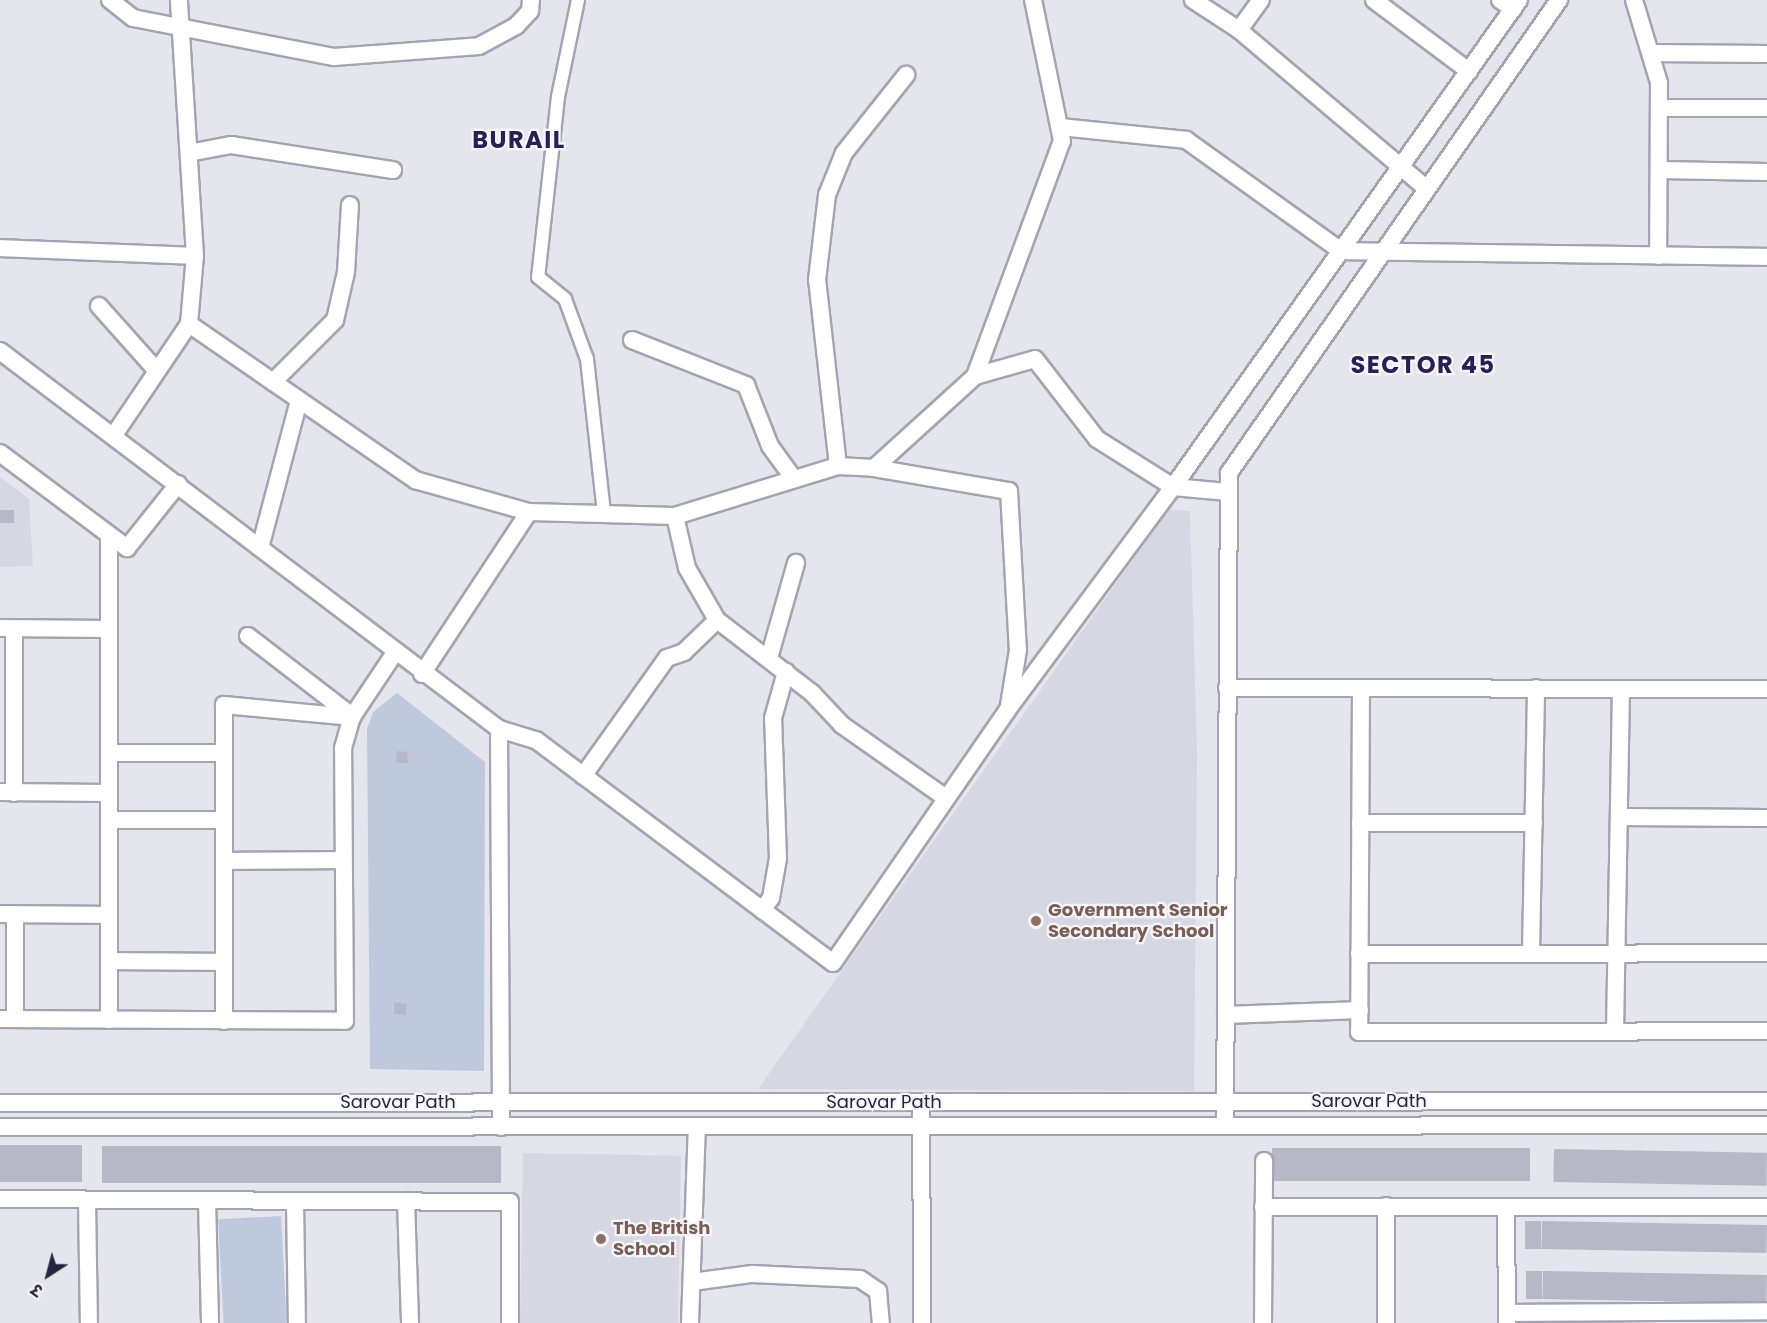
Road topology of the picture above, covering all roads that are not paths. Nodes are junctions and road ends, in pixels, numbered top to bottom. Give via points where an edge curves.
1 (110, 0) edge
2 (179, 0) edge
3 (531, 0) edge
4 (578, 0) edge
5 (1033, 0) edge
6 (1193, 0) edge
7 (1261, 0) edge
8 (1374, 0) edge
9 (1559, 0) edge
10 (1634, 0) edge
11 (1511, 3) edge
12 (180, 28) junction
13 (1239, 30) junction
14 (1651, 53) junction
15 (1767, 54) edge
16 (1469, 70) junction
17 (906, 75) dead end
18 (1661, 108) junction
19 (1767, 108) edge
20 (1061, 127) junction
21 (189, 153) junction
22 (1400, 168) junction
23 (393, 170) dead end
24 (1660, 170) junction
25 (1767, 172) edge
26 (1427, 189) junction
27 (350, 205) dead end
28 (0, 248) edge
29 (1341, 251) junction
30 (195, 256) junction
31 (1381, 256) junction
32 (1658, 256) junction
33 (1767, 257) edge
34 (99, 306) dead end
35 (189, 324) junction
36 (632, 340) dead end
37 (0, 351) edge
38 (158, 371) junction
39 (975, 376) junction
40 (273, 382) junction
41 (299, 400) junction
42 (114, 435) junction
43 (0, 453) edge
44 (838, 466) junction
45 (874, 468) junction
46 (794, 479) junction
47 (178, 484) junction
48 (1173, 487) junction
49 (1228, 492) junction
50 (529, 512) junction
51 (604, 514) junction
52 (675, 516) junction
53 (109, 535) junction
54 (260, 549) junction
55 (796, 562) dead end
56 (717, 620) junction
57 (7, 628) edge
58 (109, 629) junction
59 (248, 636) dead end
60 (394, 654) junction
61 (769, 658) junction
62 (786, 672) junction
63 (422, 674) junction
64 (1227, 688) junction
65 (1361, 688) junction
66 (1536, 688) junction
67 (1621, 689) junction
68 (1767, 689) edge
69 (1008, 709) junction
70 (352, 717) junction
71 (499, 729) junction
72 (109, 753) junction
73 (224, 753) junction
74 (583, 776) junction
75 (7, 793) edge
76 (109, 793) junction
77 (946, 798) junction
78 (1619, 817) junction
79 (1767, 818) edge
80 (109, 819) junction
81 (224, 820) junction
82 (1360, 823) junction
83 (1534, 823) junction
84 (224, 861) junction
85 (343, 861) junction
86 (762, 910) junction
87 (8, 914) edge
88 (109, 915) junction
89 (1531, 953) junction
90 (1616, 953) junction
91 (1767, 953) edge
92 (1359, 954) junction
93 (109, 961) junction
94 (224, 962) junction
95 (1360, 1010) junction
96 (1226, 1015) junction
97 (8, 1019) edge
98 (108, 1020) junction
99 (224, 1021) junction
100 (1767, 1031) edge
101 (1615, 1032) junction
102 (1767, 1101) edge
103 (500, 1102) junction
104 (921, 1102) junction
105 (1226, 1102) junction
106 (0, 1103) edge
107 (1767, 1125) edge
108 (697, 1126) junction
109 (921, 1126) junction
110 (1226, 1126) junction
111 (501, 1127) junction
112 (0, 1128) edge
113 (1264, 1161) dead end
114 (0, 1199) edge
115 (87, 1200) junction
116 (207, 1200) junction
117 (295, 1201) junction
118 (406, 1201) junction
119 (1386, 1206) junction
120 (1263, 1207) junction
121 (1506, 1207) junction
122 (1767, 1207) edge
123 (692, 1282) junction
124 (1767, 1311) edge
125 (1719, 1317) edge
126 (1507, 1318) edge
127 (1619, 1318) edge
128 (89, 1323) edge
129 (210, 1323) edge
130 (297, 1323) edge
131 (410, 1323) edge
132 (510, 1323) edge
133 (690, 1323) edge
134 (881, 1323) edge
135 (922, 1323) edge
136 (1263, 1323) edge
137 (1386, 1323) edge

1 - 12 street via 133,18
2 - 12 street
3 - 12 street via 530,11 505,35 479,46 438,51 324,56
4 - 51 street via 558,98 538,277 565,299 587,359
5 - 20 street
6 - 13 street
7 - 13 street
8 - 16 street
9 - 26 street
10 - 14 street
11 - 16 street
12 - 21 street
13 - 22 street
14 - 15 street
14 - 18 street
16 - 22 street
17 - 44 street via 844,153 827,195 817,280
18 - 19 street
18 - 24 street
20 - 29 street via 1186,140
20 - 39 street via 1062,141
21 - 23 street via 231,145
21 - 30 street
22 - 26 street
22 - 29 street
24 - 25 street
24 - 32 street
26 - 31 street
27 - 40 street via 346,272 334,320
28 - 30 street
29 - 31 street
29 - 48 street
30 - 35 street
31 - 32 street
31 - 49 street via 1228,473
32 - 33 street
34 - 38 street
35 - 38 street
35 - 40 street
36 - 46 street via 746,385 770,447
37 - 42 street
38 - 42 street
39 - 45 street
39 - 48 street via 1035,359 1097,439
40 - 41 street
41 - 50 street via 415,480
41 - 54 street
42 - 47 street
43 - 53 street
44 - 45 street
44 - 46 street
45 - 69 street via 1009,492 1018,650
46 - 52 street
47 - 53 street via 127,548
47 - 54 street
48 - 49 street
48 - 69 street
49 - 64 street
50 - 51 street
50 - 63 street
51 - 52 street
52 - 56 street via 687,568
53 - 58 street
54 - 60 street
55 - 61 street
56 - 61 street
56 - 74 street via 684,652 667,658
57 - 58 street
57 - 75 street
58 - 72 street
59 - 70 street
60 - 63 street
60 - 70 street
61 - 62 street
62 - 77 street via 842,725
62 - 86 street via 773,718 778,859 771,898
63 - 71 street
64 - 65 street
64 - 96 street
65 - 66 street
65 - 82 street
66 - 67 street
66 - 83 street
67 - 68 street
67 - 78 street
69 - 77 street
70 - 73 street via 227,703
70 - 85 street via 343,748
71 - 74 street via 536,740
71 - 103 street
72 - 73 street
72 - 76 street
73 - 81 street
74 - 86 street
75 - 76 street
76 - 80 street
77 - 86 street via 833,963
78 - 79 street
78 - 90 street
80 - 81 street
80 - 88 street
81 - 84 street
82 - 83 street
82 - 92 street
83 - 89 street
84 - 85 street
84 - 94 street
85 - 99 street via 345,1021
87 - 88 street
87 - 97 street
88 - 93 street
89 - 90 street
89 - 92 street
90 - 91 street
90 - 101 street
92 - 95 street
93 - 94 street
93 - 98 street
94 - 99 street
95 - 96 street
95 - 101 street via 1359,1032
96 - 105 street
97 - 98 street
98 - 99 street
100 - 101 street
102 - 105 street, Sarovar Path
103 - 104 street, Sarovar Path
103 - 106 street, Sarovar Path
103 - 111 street
104 - 105 street, Sarovar Path
104 - 109 street
105 - 110 street
107 - 110 street, Sarovar Path
108 - 109 street, Sarovar Path
108 - 111 street, Sarovar Path
108 - 123 street
109 - 110 street, Sarovar Path
109 - 135 street
111 - 112 street, Sarovar Path
113 - 120 street
114 - 115 street
115 - 116 street
115 - 128 street
116 - 117 street
116 - 129 street
117 - 118 street
117 - 130 street
118 - 131 street
118 - 132 street via 510,1202
119 - 120 street
119 - 121 street
119 - 137 street
120 - 136 street
121 - 122 street
121 - 126 street
123 - 133 street
123 - 134 street via 752,1274 860,1279 878,1291
124 - 125 street
125 - 127 street
126 - 127 street

